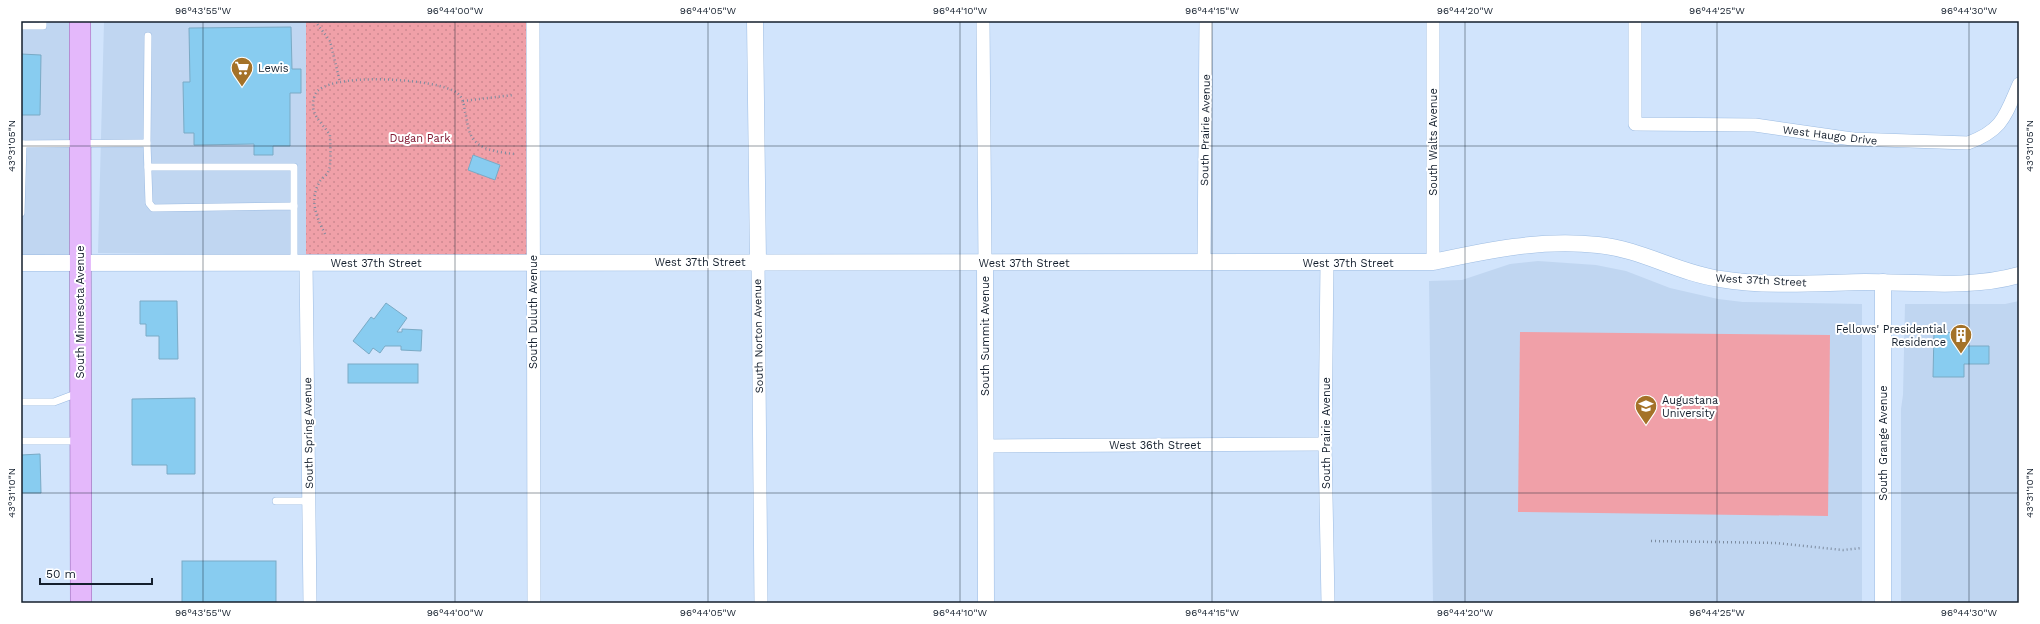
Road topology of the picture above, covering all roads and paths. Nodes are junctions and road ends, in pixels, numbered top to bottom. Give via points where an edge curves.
1 (43, 21) edge
2 (80, 21) edge
3 (315, 21) edge
4 (533, 21) edge
5 (755, 21) edge
6 (983, 21) edge
7 (1206, 21) edge
8 (1433, 21) edge
9 (1635, 21) edge
10 (21, 26) edge
11 (148, 36) dead end
12 (340, 82) junction
13 (2019, 84) edge
14 (513, 95) dead end
15 (463, 101) junction
16 (147, 143) junction
17 (22, 144) edge
18 (80, 144) junction
19 (514, 154) dead end
20 (148, 167) junction
21 (294, 206) junction
22 (21, 213) edge
23 (325, 234) dead end
24 (21, 262) edge
25 (80, 262) junction
26 (758, 262) junction
27 (1204, 262) junction
28 (1433, 262) junction
29 (300, 263) junction
30 (533, 263) junction
31 (985, 263) junction
32 (1327, 263) junction
33 (2019, 275) edge
34 (1883, 282) junction
35 (80, 393) junction
36 (21, 402) edge
37 (21, 441) edge
38 (81, 441) junction
39 (1326, 444) junction
40 (985, 446) junction
41 (276, 501) dead end
42 (309, 501) junction
43 (1651, 541) dead end
44 (1862, 548) dead end
45 (81, 603) edge
46 (310, 603) edge
47 (534, 603) edge
48 (761, 603) edge
49 (986, 603) edge
50 (1328, 603) edge
51 (1883, 603) edge

1 - 10 lane via 43,26
2 - 18 main road, South Minnesota Avenue
3 - 12 path via 330,40
4 - 30 street, South Duluth Avenue
5 - 26 street, South Norton Avenue
6 - 31 street, South Summit Avenue
7 - 27 street, South Prairie Avenue
8 - 28 street, South Walts Avenue
9 - 13 street, West Haugo Drive via 1635,124 1755,125 1852,139 1968,143 1993,131 2009,109
11 - 16 lane
12 - 15 path via 407,81 440,85 457,93
12 - 23 path via 318,88 314,96 315,116 330,135 328,172 320,180 313,206
14 - 15 path
15 - 19 path via 470,134 480,145 498,152
16 - 18 lane
16 - 20 lane
17 - 18 lane
17 - 22 lane
18 - 25 main road, South Minnesota Avenue
20 - 21 lane via 149,203 153,208
20 - 21 lane via 294,167
21 - 29 lane
24 - 25 street, West 37th Street
25 - 29 street, West 37th Street
25 - 35 main road, South Minnesota Avenue
26 - 30 street, West 37th Street
26 - 31 street, West 37th Street
26 - 48 street, South Norton Avenue
27 - 31 street, West 37th Street
27 - 32 street, West 37th Street
28 - 32 street, West 37th Street
28 - 34 street, West 37th Street via 1502,248 1566,243 1600,245 1630,251 1681,270 1721,280 1769,283
29 - 30 street, West 37th Street
29 - 42 street, South Spring Avenue
30 - 47 street, South Duluth Avenue
31 - 40 street, South Summit Avenue
32 - 39 street, South Prairie Avenue
33 - 34 street, West 37th Street via 1968,283
34 - 51 street, South Grange Avenue
35 - 36 lane via 54,402
35 - 38 main road, South Minnesota Avenue
37 - 38 lane
38 - 45 main road, South Minnesota Avenue
39 - 40 street, West 36th Street
39 - 50 street, South Prairie Avenue
40 - 49 street, South Summit Avenue
41 - 42 lane
42 - 46 street, South Spring Avenue
43 - 44 path via 1776,543 1843,550

